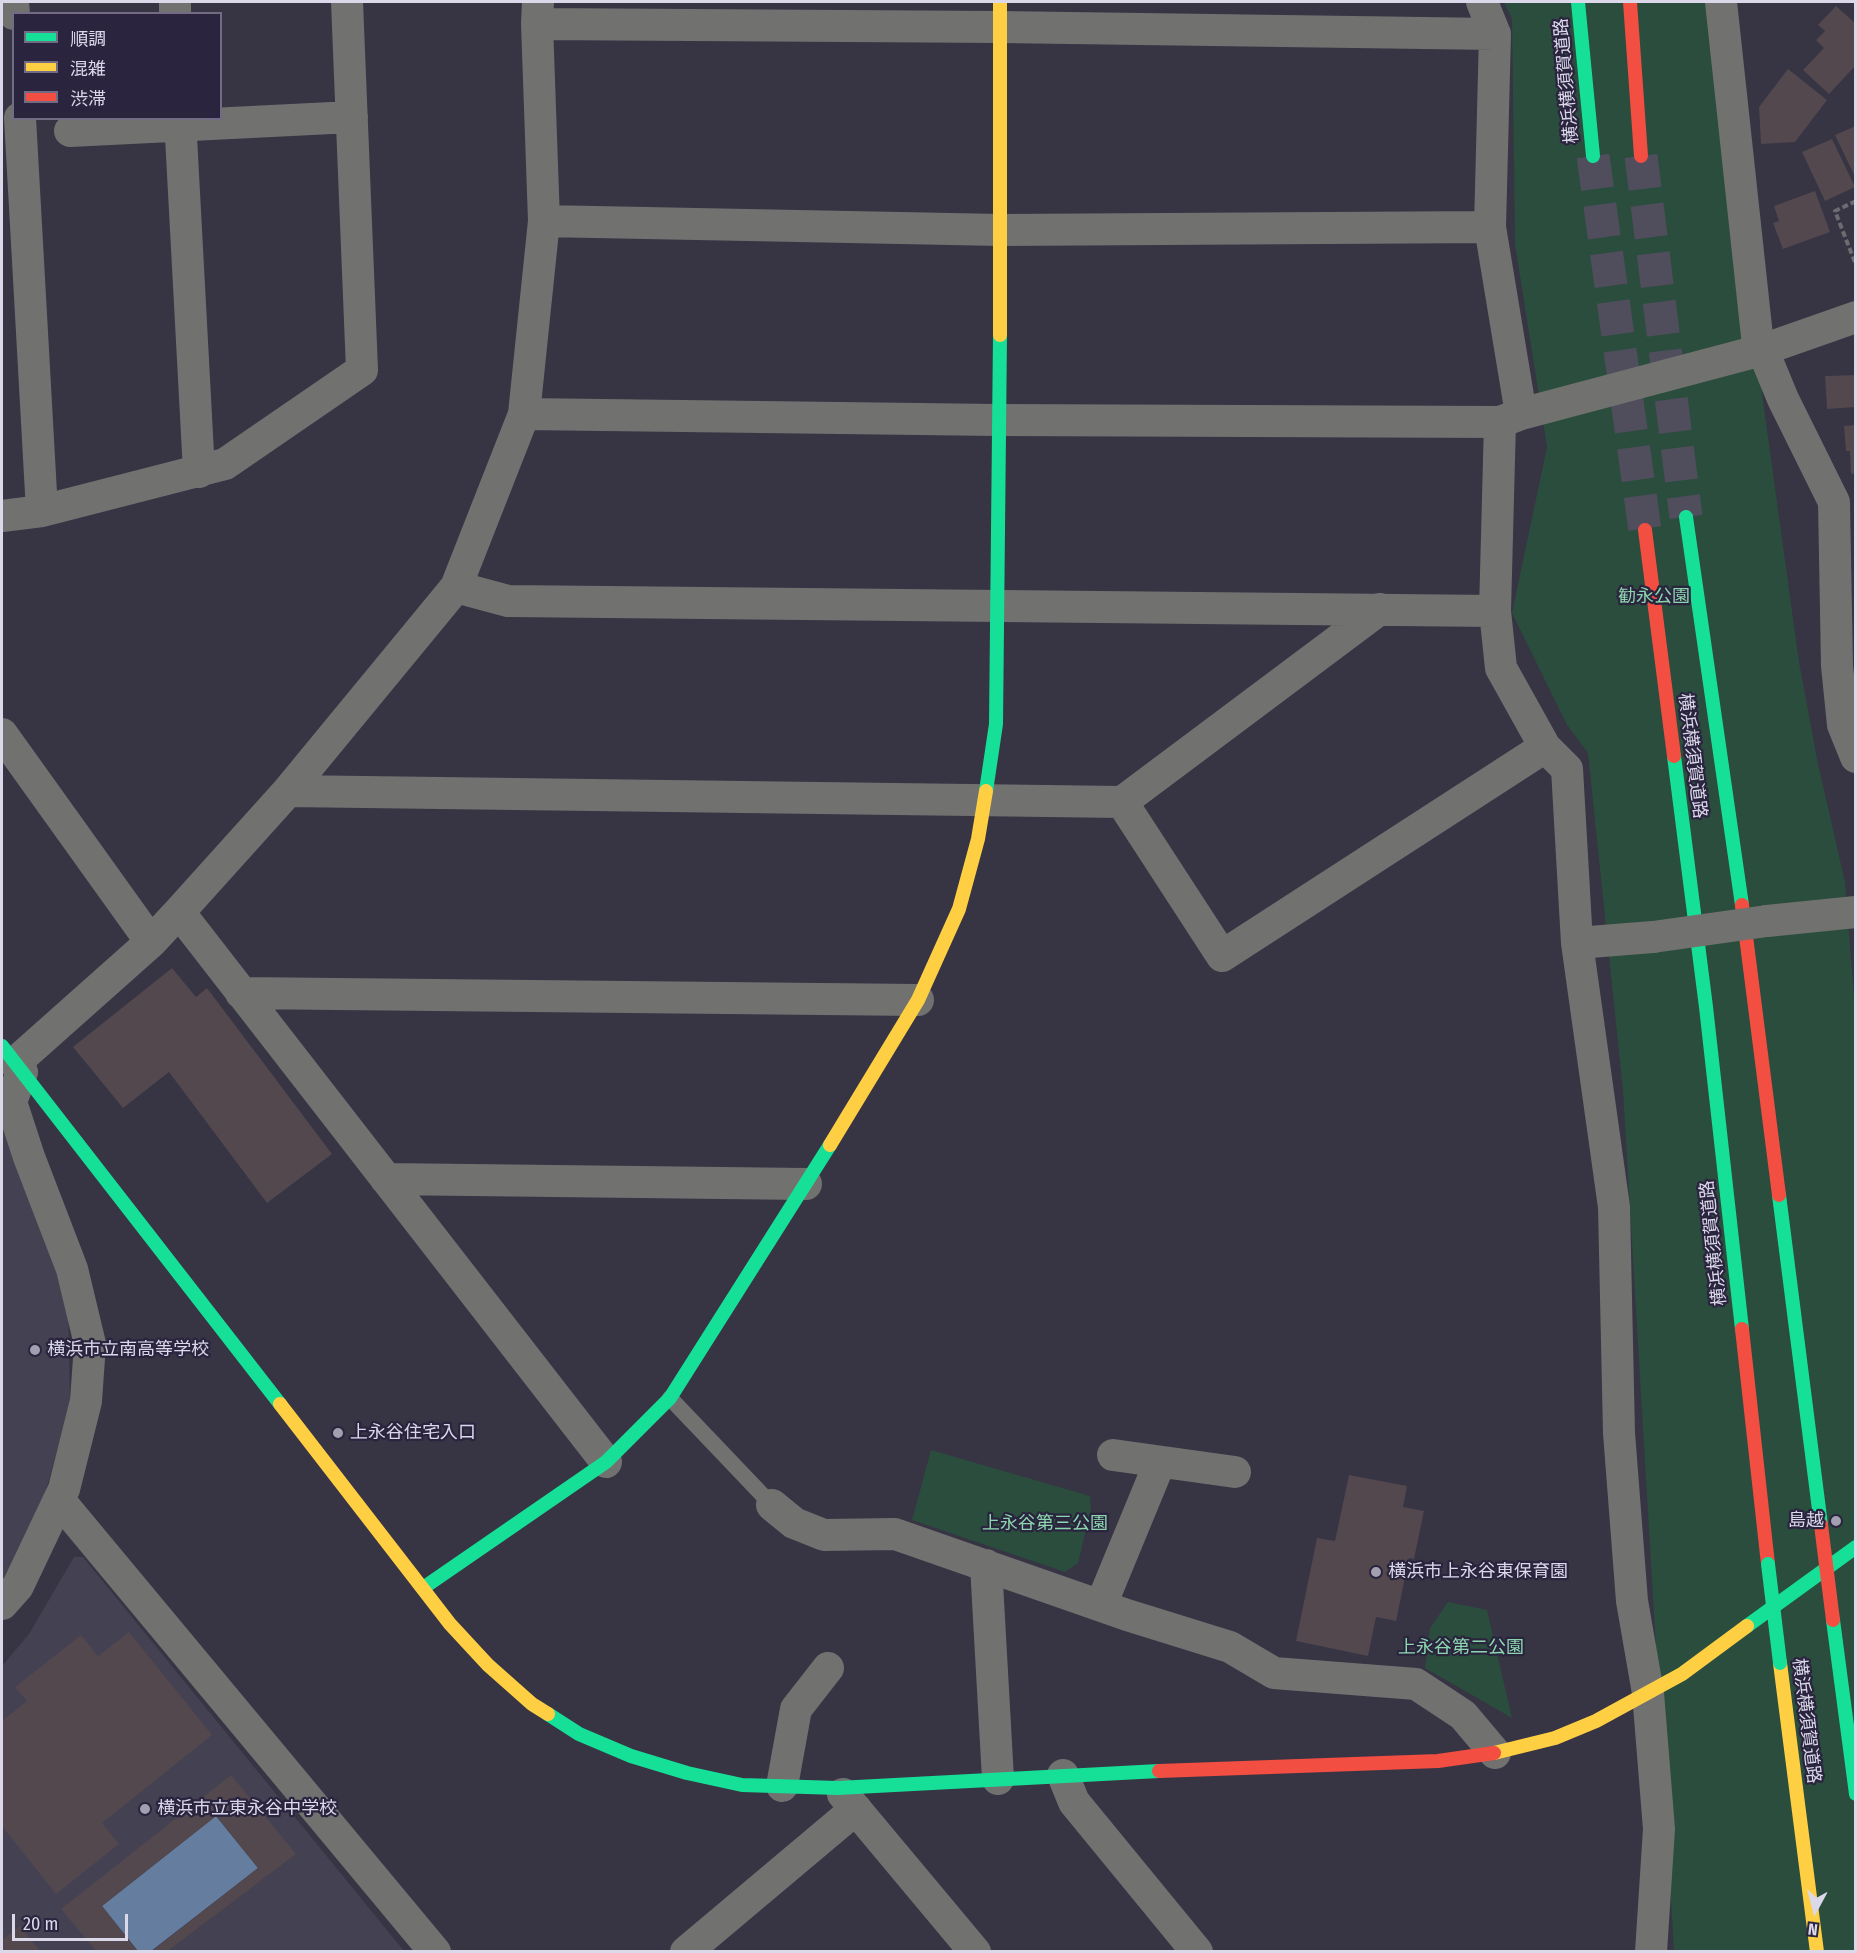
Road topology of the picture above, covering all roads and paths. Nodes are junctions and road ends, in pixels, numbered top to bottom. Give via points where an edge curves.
1 (347, 2) edge
2 (1482, 2) edge
3 (1578, 2) edge
4 (1630, 2) edge
5 (1721, 2) edge
6 (537, 13) edge
7 (999, 14) edge
8 (1495, 34) junction
9 (352, 117) junction
10 (20, 120) edge
11 (180, 123) edge
12 (70, 131) dead end
13 (1593, 156) tunnel mouth
14 (1641, 156) tunnel mouth
15 (1856, 201) edge
16 (544, 221) junction
17 (1490, 227) junction
18 (1001, 230) junction
19 (1856, 265) edge
20 (1856, 317) edge
21 (1762, 350) junction
22 (524, 414) junction
23 (1510, 418) junction
24 (997, 420) junction
25 (199, 472) junction
26 (1845, 502) edge
27 (42, 511) junction
28 (2, 516) edge
29 (1686, 517) tunnel mouth
30 (1645, 530) tunnel mouth
31 (456, 587) junction
32 (997, 606) junction
33 (1380, 609) junction
34 (1495, 611) junction
35 (1846, 666) edge
36 (2, 734) edge
37 (1545, 747) junction
38 (1856, 757) edge
39 (288, 791) junction
40 (985, 799) junction
41 (1122, 802) junction
42 (179, 912) junction
43 (1856, 912) edge
44 (151, 942) junction
45 (1577, 943) junction
46 (241, 993) junction
47 (918, 1000) junction
48 (13, 1060) edge
49 (386, 1179) junction
50 (806, 1184) junction
51 (670, 1398) junction
52 (1113, 1455) dead end
53 (606, 1462) junction
54 (1160, 1462) junction
55 (1235, 1472) dead end
56 (59, 1500) junction
57 (772, 1505) joint
58 (1856, 1547) edge
59 (986, 1565) junction
60 (423, 1588) junction
61 (2, 1604) edge
62 (1101, 1605) junction
63 (828, 1668) dead end
64 (1648, 1693) junction
65 (1495, 1754) junction
66 (1063, 1775) junction
67 (998, 1779) junction
68 (782, 1786) junction
69 (1856, 1794) edge
70 (847, 1798) junction
71 (696, 1948) edge
72 (435, 1952) edge
73 (975, 1952) edge
74 (1197, 1952) edge
75 (1651, 1952) edge
76 (1817, 1952) edge

1 - 9 street
2 - 8 street
3 - 13 main road, 横浜横須賀道路
4 - 14 main road
5 - 21 street via 1757,336
6 - 7 street
6 - 16 street
7 - 8 street
7 - 18 main road
8 - 17 street
9 - 11 street
9 - 25 street via 362,370 225,464
10 - 27 street
11 - 12 street
11 - 25 street
15 - 19 path via 1835,211
16 - 18 street
16 - 22 street
17 - 18 street
17 - 23 street
18 - 24 main road
20 - 21 street
21 - 23 street
21 - 26 street via 1783,399
22 - 24 street
22 - 31 street
23 - 24 street
23 - 34 street
24 - 32 main road
25 - 27 street
26 - 35 street
27 - 28 street
29 - 69 main road, 横浜横須賀道路, bridge via 1753,984
30 - 76 main road, 横浜横須賀道路, bridge via 1706,1007 1768,1564
31 - 32 street via 508,601
31 - 39 street
32 - 33 street
32 - 40 main road via 996,724
33 - 34 street
33 - 41 street
34 - 37 street via 1501,668
35 - 38 street via 1843,724
36 - 44 street
37 - 41 street via 1222,956
37 - 45 street via 1567,770
39 - 40 street
39 - 42 street
40 - 41 street
40 - 47 main road via 959,909
42 - 44 street
42 - 46 street
43 - 45 street, bridge
44 - 48 street
45 - 64 street via 1614,1207 1619,1433 1632,1601
46 - 47 street
46 - 49 street
47 - 50 main road
48 - 56 street via 11,1102 72,1269 90,1344 86,1401
48 - 60 main road
49 - 50 street
49 - 53 street
50 - 51 main road
51 - 53 main road
51 - 57 lane
52 - 54 street
53 - 60 main road
54 - 55 street
54 - 62 street
56 - 61 street via 18,1586
56 - 72 street
57 - 59 street via 794,1523 824,1535 895,1534
58 - 64 main road via 1682,1674
59 - 62 street
59 - 67 street
60 - 68 main road via 488,1665 532,1704 579,1734 631,1756 687,1773 742,1785
62 - 65 street via 1230,1647 1274,1673 1416,1684 1463,1715
63 - 68 street via 796,1709
64 - 65 main road via 1556,1738
64 - 75 street via 1659,1829
65 - 66 main road via 1438,1761
66 - 67 main road
66 - 74 street via 1074,1802
67 - 70 main road
68 - 70 main road
70 - 71 street
70 - 73 street

